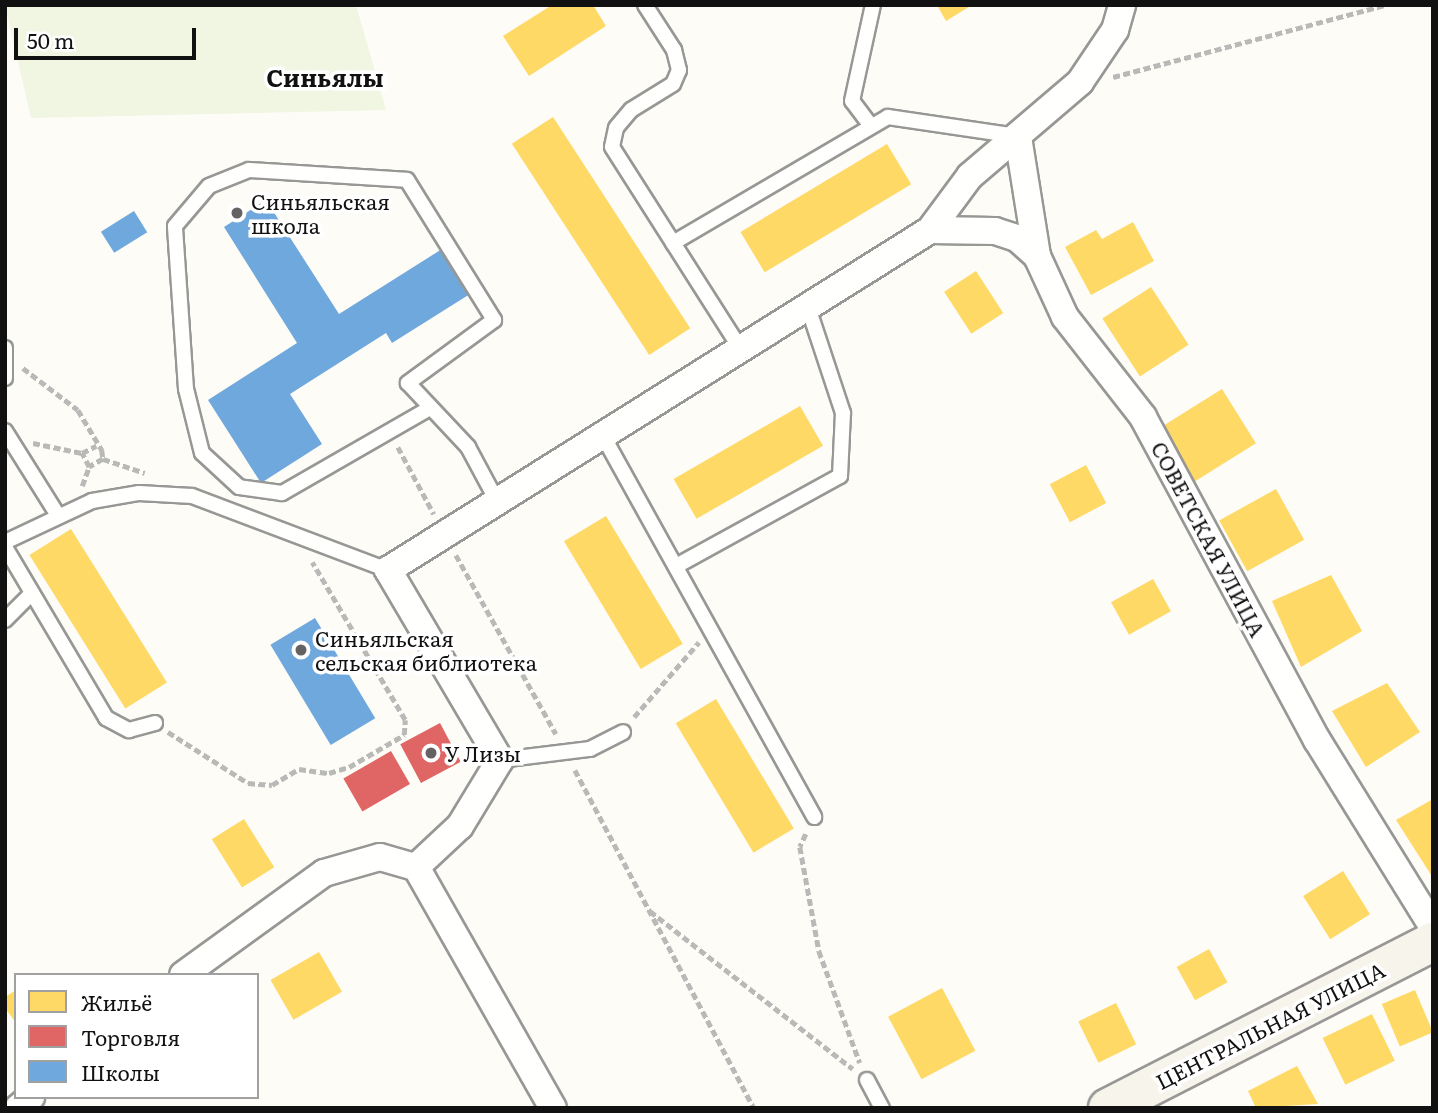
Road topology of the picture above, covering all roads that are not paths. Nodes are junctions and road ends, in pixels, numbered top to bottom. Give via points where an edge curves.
1 (645, 5) edge
2 (873, 5) edge
3 (1122, 5) edge
4 (871, 126) junction
5 (1018, 137) junction
6 (930, 230) junction
7 (673, 243) junction
8 (1037, 256) junction
9 (808, 307) junction
10 (740, 348) junction
11 (6, 349) edge
12 (5, 378) edge
13 (430, 408) junction
14 (5, 431) edge
15 (601, 433) junction
16 (10, 448) edge
17 (497, 501) junction
18 (57, 514) junction
19 (5, 542) edge
20 (5, 547) edge
21 (678, 565) junction
22 (388, 570) junction
23 (32, 593) junction
24 (5, 620) edge
25 (155, 723) road end
26 (623, 732) road end
27 (500, 760) junction
28 (814, 817) road end
29 (416, 867) junction
30 (1433, 927) edge
31 (1433, 942) edge
32 (186, 973) edge
33 (867, 1080) road end
34 (553, 1108) edge
35 (882, 1108) edge
36 (1108, 1108) edge

1 - 7 lane via 674,50 679,71 673,84 623,119 612,147
2 - 4 lane via 852,101
3 - 5 street via 1115,30 1080,82
4 - 5 lane via 888,117
4 - 7 lane
5 - 6 street via 953,193
5 - 8 street
6 - 8 street, СОВЕТСКАЯ УЛИЦА via 995,231 1017,238
6 - 9 street
7 - 10 lane
8 - 30 street, СОВЕТСКАЯ УЛИЦА via 1065,317 1143,417 1317,740
9 - 10 street
9 - 21 lane via 843,412 840,476
10 - 15 street
11 - 12 lane
13 - 13 lane via 282,493 239,487 202,453 186,389 175,226 209,186 249,170 407,180 494,320 408,383
13 - 17 lane via 468,447
14 - 16 lane
15 - 17 street
15 - 21 lane
16 - 18 lane
17 - 22 street
18 - 19 lane
18 - 22 lane via 139,494 192,496
20 - 23 lane
21 - 28 lane via 708,628
22 - 27 street
23 - 24 lane
23 - 25 lane via 106,718 129,730
26 - 27 lane via 590,749
27 - 29 street via 460,826
29 - 32 street via 380,857 324,873
29 - 34 street
31 - 36 street, ЦЕНТРАЛЬНАЯ УЛИЦА
33 - 35 lane

